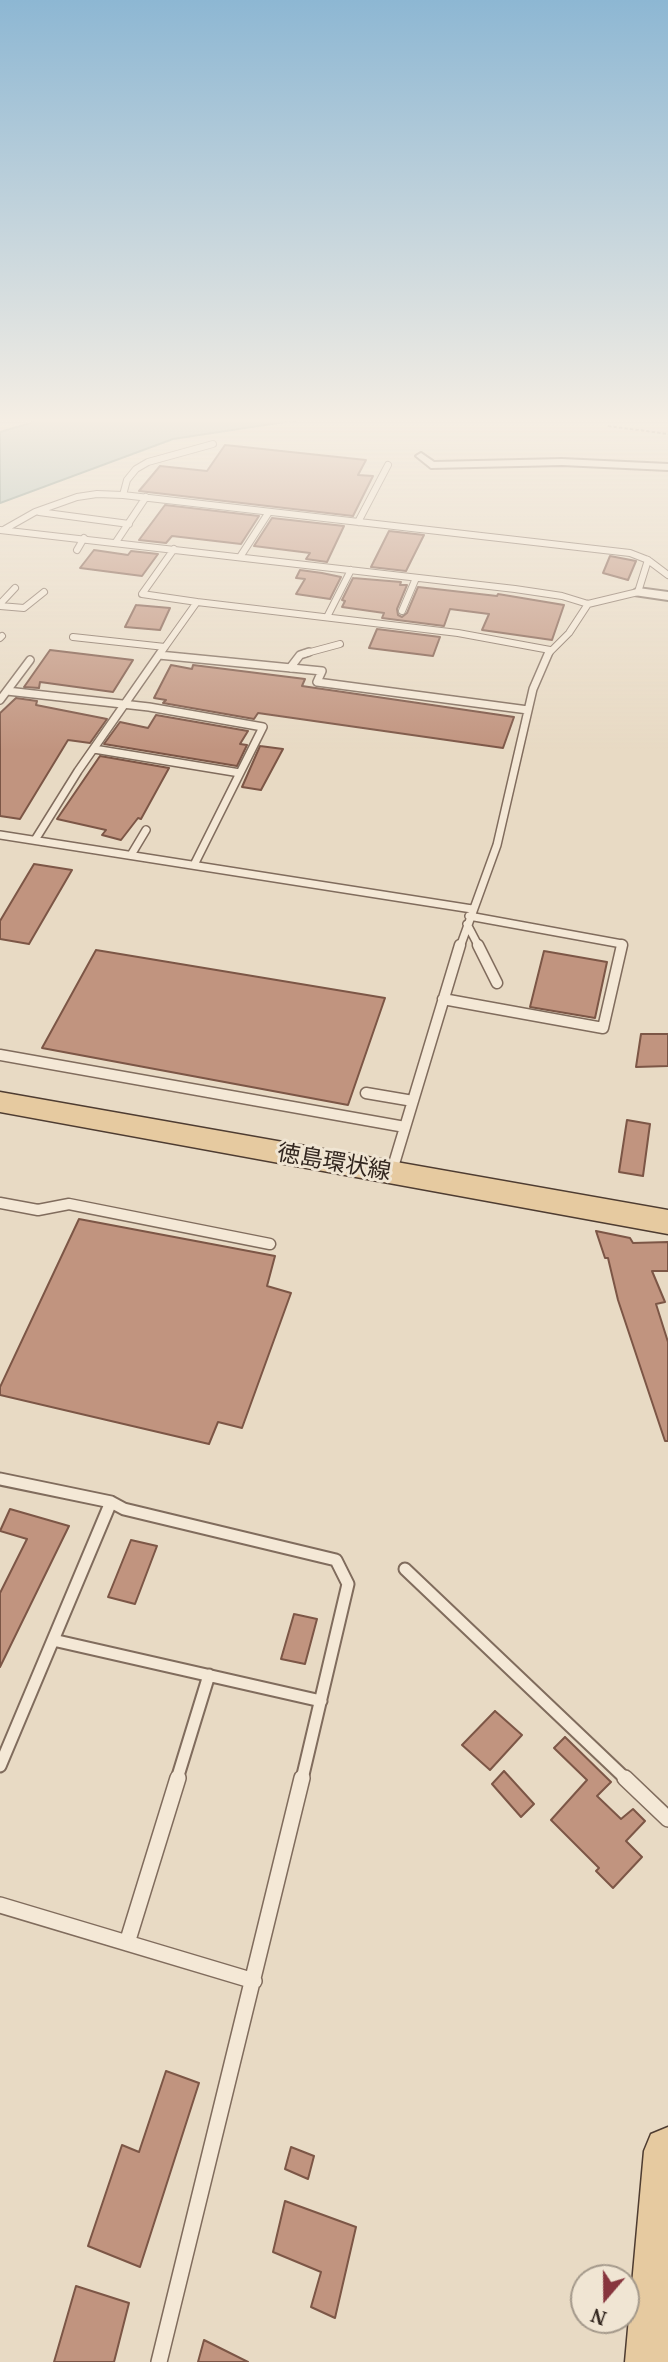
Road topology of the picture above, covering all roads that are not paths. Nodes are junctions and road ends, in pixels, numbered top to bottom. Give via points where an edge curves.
1 (13, 530) edge
2 (125, 530) edge
3 (257, 530) edge
4 (430, 530) edge
5 (28, 532) junction
6 (84, 538) junction
7 (20, 542) dead end
8 (116, 542) junction
9 (174, 549) junction
10 (77, 550) dead end
11 (240, 557) junction
12 (648, 560) junction
13 (351, 570) junction
14 (668, 575) edge
15 (416, 578) junction
16 (15, 588) dead end
17 (638, 592) junction
18 (44, 593) dead end
19 (668, 596) edge
20 (197, 602) junction
21 (587, 604) junction
22 (0, 605) edge
23 (401, 611) dead end
24 (327, 617) junction
25 (74, 637) dead end
26 (340, 644) dead end
27 (165, 647) junction
28 (550, 650) junction
29 (159, 655) junction
30 (30, 660) dead end
31 (290, 668) junction
32 (7, 691) junction
33 (0, 700) edge
34 (125, 705) junction
35 (528, 710) junction
36 (94, 750) junction
37 (240, 773) junction
38 (146, 830) dead end
39 (0, 835) edge
40 (35, 840) junction
41 (131, 855) junction
42 (194, 864) junction
43 (469, 916) junction
44 (497, 983) dead end
45 (443, 999) junction
46 (0, 1055) edge
47 (366, 1093) dead end
48 (413, 1101) junction
49 (0, 1102) edge
50 (405, 1127) junction
51 (393, 1167) dead end
52 (0, 1203) edge
53 (668, 1222) edge
54 (270, 1244) dead end
55 (0, 1479) edge
56 (111, 1502) junction
57 (405, 1569) dead end
58 (53, 1640) junction
59 (209, 1675) junction
60 (321, 1701) junction
61 (0, 1766) edge
62 (668, 1819) edge
63 (0, 1905) edge
64 (127, 1943) junction
65 (254, 1981) junction
66 (668, 2151) edge
67 (159, 2362) edge
68 (650, 2362) edge

1 - 5 lane
2 - 8 lane
3 - 11 lane
4 - 12 lane via 631,553
5 - 6 lane
5 - 7 lane
6 - 8 lane
6 - 10 lane
8 - 9 lane
9 - 11 lane
9 - 20 lane via 142,594
11 - 13 lane
12 - 14 lane
12 - 17 lane
13 - 15 lane
13 - 24 lane
15 - 21 lane via 562,596
15 - 23 lane
16 - 22 lane
17 - 19 street
17 - 21 lane
18 - 22 lane via 24,608
20 - 24 lane
20 - 27 lane
21 - 28 lane via 569,634
24 - 28 lane
25 - 27 lane
26 - 31 lane via 300,655
27 - 29 lane
28 - 35 lane
29 - 31 lane
29 - 34 lane
30 - 32 lane
31 - 35 lane via 322,671 317,682
32 - 33 lane
32 - 34 lane
34 - 36 lane
34 - 37 lane via 263,727
35 - 43 lane via 497,845
36 - 37 lane
36 - 40 lane
37 - 42 lane
38 - 41 lane
39 - 40 lane
40 - 41 lane
41 - 42 lane
42 - 43 lane
43 - 44 lane
43 - 45 lane
43 - 45 lane via 622,944 603,1028
45 - 48 lane
46 - 50 lane
47 - 48 lane
48 - 50 lane
49 - 53 main road, 徳島環状線
50 - 51 lane
52 - 54 lane via 38,1210 69,1204
55 - 56 lane
56 - 58 lane
56 - 60 lane via 124,1509 336,1560 348,1584
57 - 62 lane
58 - 59 lane
58 - 61 lane
59 - 60 lane
59 - 64 lane
60 - 65 lane
63 - 64 lane
64 - 65 lane
65 - 67 lane
66 - 68 main road

